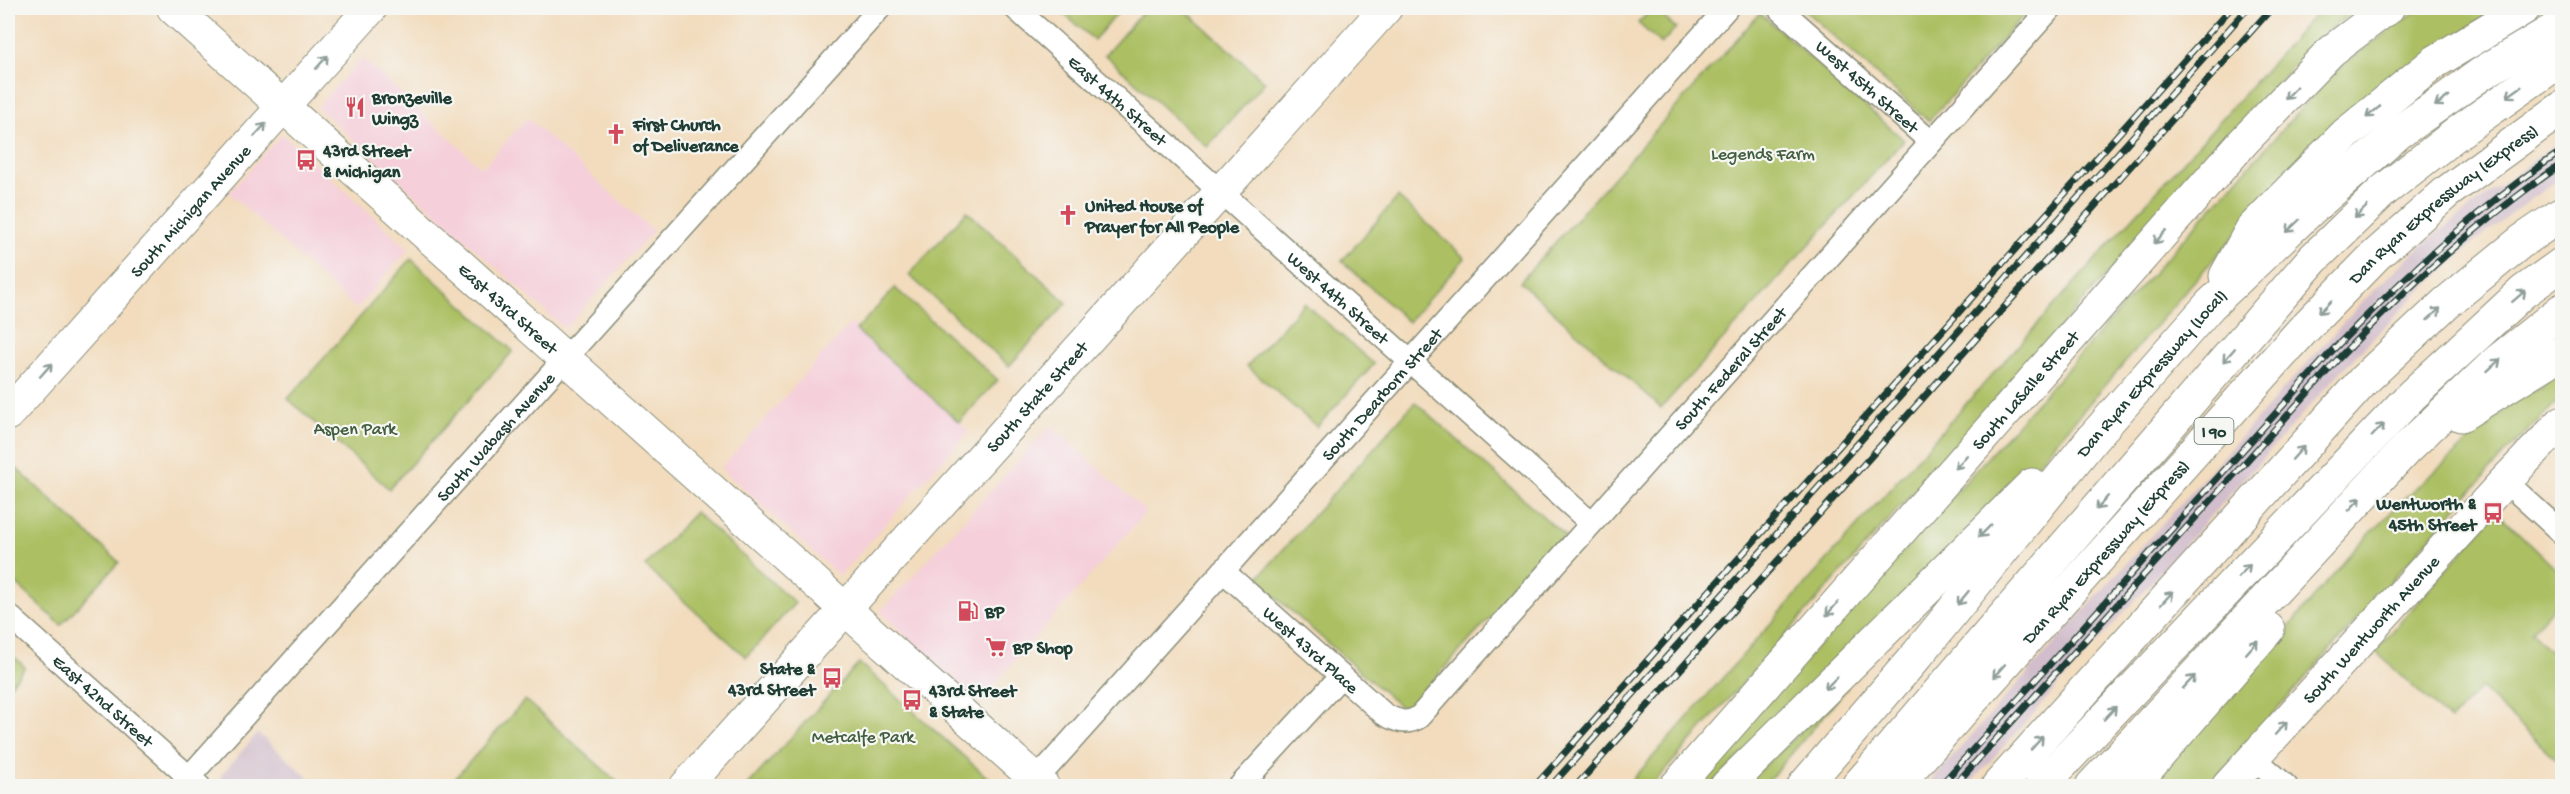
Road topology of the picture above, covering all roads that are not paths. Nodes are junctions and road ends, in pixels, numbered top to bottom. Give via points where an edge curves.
1 (173, 8) edge
2 (371, 8) edge
3 (880, 8) edge
4 (1015, 8) edge
5 (1386, 8) edge
6 (1727, 8) edge
7 (1779, 8) edge
8 (2051, 8) edge
9 (2388, 8) edge
10 (2524, 8) edge
11 (2562, 25) edge
12 (2562, 58) edge
13 (282, 105) junction
14 (2562, 108) edge
15 (1931, 142) junction
16 (1220, 191) junction
17 (2562, 214) edge
18 (2562, 264) edge
19 (2210, 305) junction
20 (2562, 310) edge
21 (2562, 352) edge
22 (565, 358) junction
23 (1410, 362) junction
24 (8, 414) edge
25 (2562, 422) edge
26 (2093, 438) junction
27 (2406, 449) junction
28 (2505, 481) junction
29 (1591, 523) junction
30 (2562, 533) edge
31 (2315, 547) junction
32 (1223, 571) junction
33 (845, 609) junction
34 (8, 615) edge
35 (1341, 676) junction
36 (1404, 722) joint
37 (2254, 758) junction
38 (1040, 783) edge
39 (190, 784) edge
40 (686, 786) edge
41 (1240, 786) edge
42 (1676, 786) edge
43 (1727, 786) edge
44 (1804, 786) edge
45 (1858, 786) edge
46 (1895, 786) edge
47 (1998, 786) edge
48 (2041, 786) edge
49 (2092, 786) edge
50 (2132, 786) edge
51 (2228, 786) edge
52 (2286, 786) edge

1 - 13 main road, East 43rd Street
13 -> 2 main road, South Michigan Avenue
3 - 22 street, South Wabash Avenue
4 - 16 street, East 44th Street
5 - 16 main road, South State Street
6 - 23 street, South Dearborn Street
7 - 15 street, West 45th Street
8 - 15 street, South Federal Street
9 -> 42 main road, South LaSalle Street via 2331,51 2244,141
10 -> 19 highway via 2435,62 2346,134 2252,228
11 -> 19 highway, Dan Ryan Expressway (Local) via 2484,72 2398,133
12 -> 45 highway via 2460,130 2383,191 2312,260
13 - 22 main road, East 43rd Street
24 -> 13 main road, South Michigan Avenue
14 -> 46 highway, Dan Ryan Expressway (Express) / I 90 via 2447,192 2375,256 2302,331
15 - 29 street, South Federal Street
16 - 23 street, West 44th Street
16 - 33 main road, South State Street
47 -> 17 highway via 2364,380 2446,303
48 -> 18 highway via 2412,395 2523,292
19 - 26 highway, Dan Ryan Expressway (Local)
27 -> 20 highway via 2498,361
21 - 27 highway
22 - 33 main road, East 43rd Street
22 - 39 street, South Wabash Avenue
23 - 29 street, West 44th Street
23 - 32 street, South Dearborn Street
25 - 28 main road, South Wentworth Avenue
26 -> 43 highway via 2032,484
26 -> 44 highway, Dan Ryan Expressway (Local) via 1918,654
31 -> 27 highway
28 - 30 street
37 -> 28 main road, South Wentworth Avenue
29 - 36 street, South Federal Street via 1419,717
49 -> 31 highway
50 -> 31 highway via 2270,627
32 - 35 street, West 43rd Place
32 - 38 street, South Dearborn Street
33 - 38 main road, East 43rd Street
33 - 40 main road, South State Street
34 - 39 street, East 42nd Street
35 - 36 street, West 43rd Place via 1384,714
35 - 41 street
37 - 51 main road, South Wentworth Avenue
37 - 52 street

